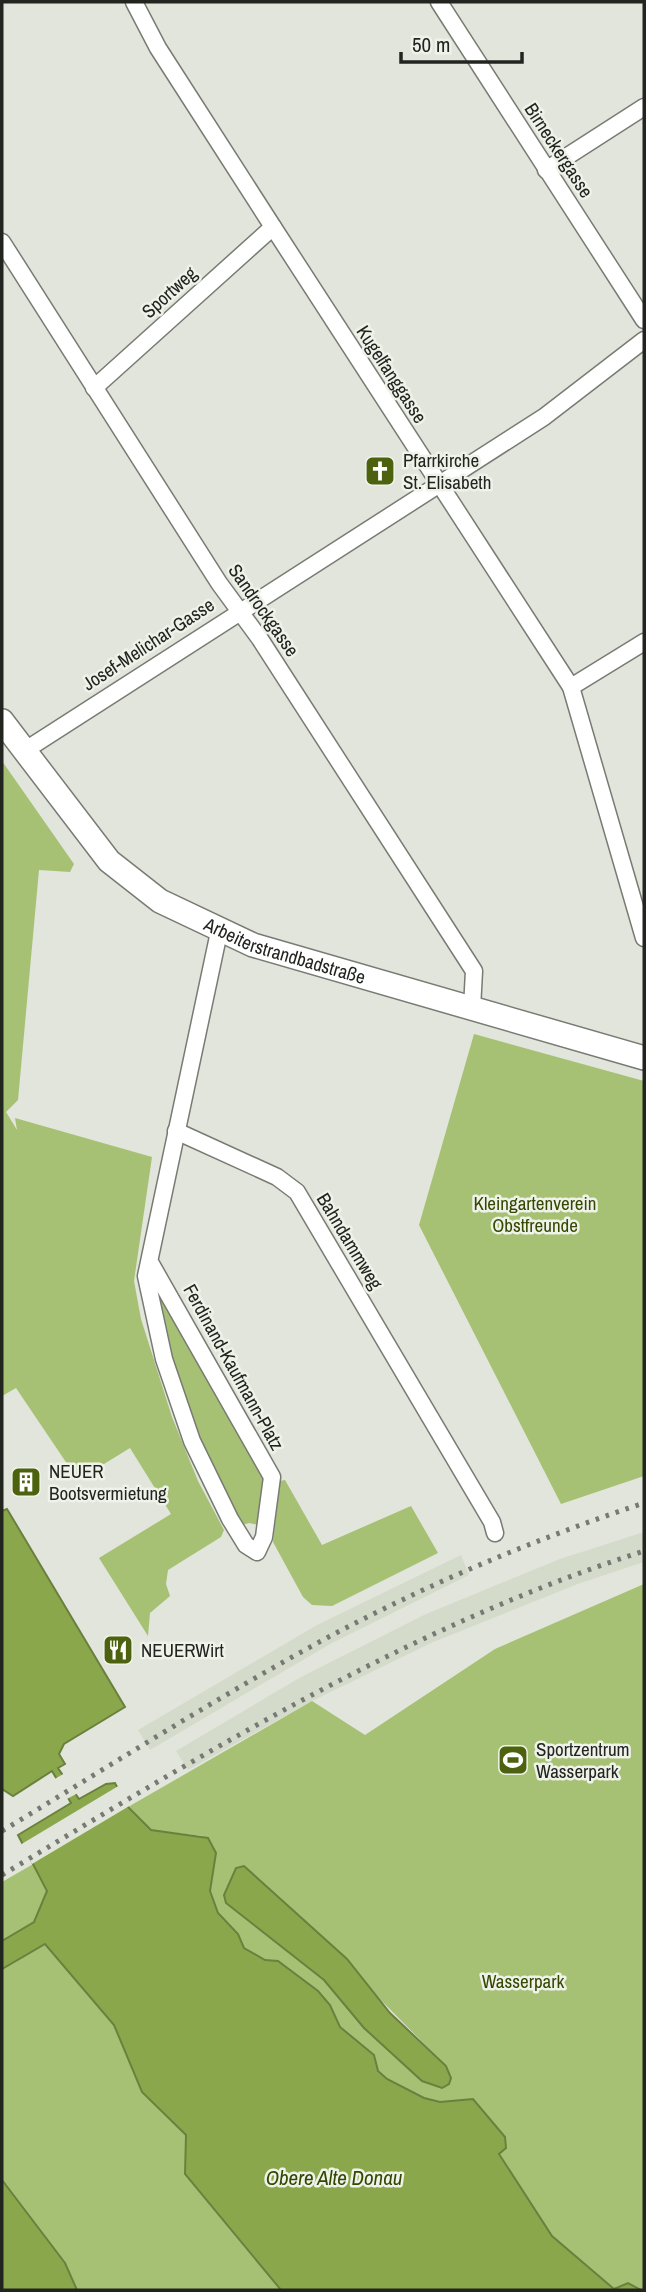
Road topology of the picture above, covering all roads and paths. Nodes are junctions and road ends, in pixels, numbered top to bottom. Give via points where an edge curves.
1 (134, 2) edge
2 (439, 2) edge
3 (644, 107) edge
4 (547, 170) junction
5 (273, 228) junction
6 (2, 242) edge
7 (644, 320) edge
8 (644, 340) edge
9 (94, 388) junction
10 (438, 483) junction
11 (239, 610) junction
12 (644, 642) edge
13 (571, 687) junction
14 (2, 721) edge
15 (24, 751) junction
16 (219, 932) junction
17 (644, 938) edge
18 (472, 1008) junction
19 (644, 1058) edge
20 (176, 1131) junction
21 (152, 1264) junction
22 (495, 1533) dead end

1 - 5 street, Kugelfanggasse
2 - 4 street, Birneckergasse
3 - 4 street
4 - 7 street, Birneckergasse
5 - 9 street, Sportweg
5 - 10 street, Kugelfanggasse
6 - 9 street, Sandrockgasse
8 - 10 street, Josef-Melichar-Gasse via 544,417
9 - 11 street, Sandrockgasse
10 - 11 street, Josef-Melichar-Gasse
10 - 13 street, Kugelfanggasse
11 - 15 street, Josef-Melichar-Gasse
11 - 18 street, Sandrockgasse via 474,971
12 - 13 street
13 - 17 street, Kugelfanggasse
14 - 15 street, Arbeiterstrandbadstraße
15 - 16 street, Arbeiterstrandbadstraße via 109,860 160,901
16 - 18 street, Arbeiterstrandbadstraße
16 - 20 street
18 - 19 street, Arbeiterstrandbadstraße
20 - 21 street, Ferdinand-Kaufmann-Platz
20 - 22 street, Bahndammweg via 277,1177 297,1192
21 - 21 street, Ferdinand-Kaufmann-Platz via 146,1276 151,1308 184,1421 230,1519 246,1545 257,1552 264,1537 272,1477

